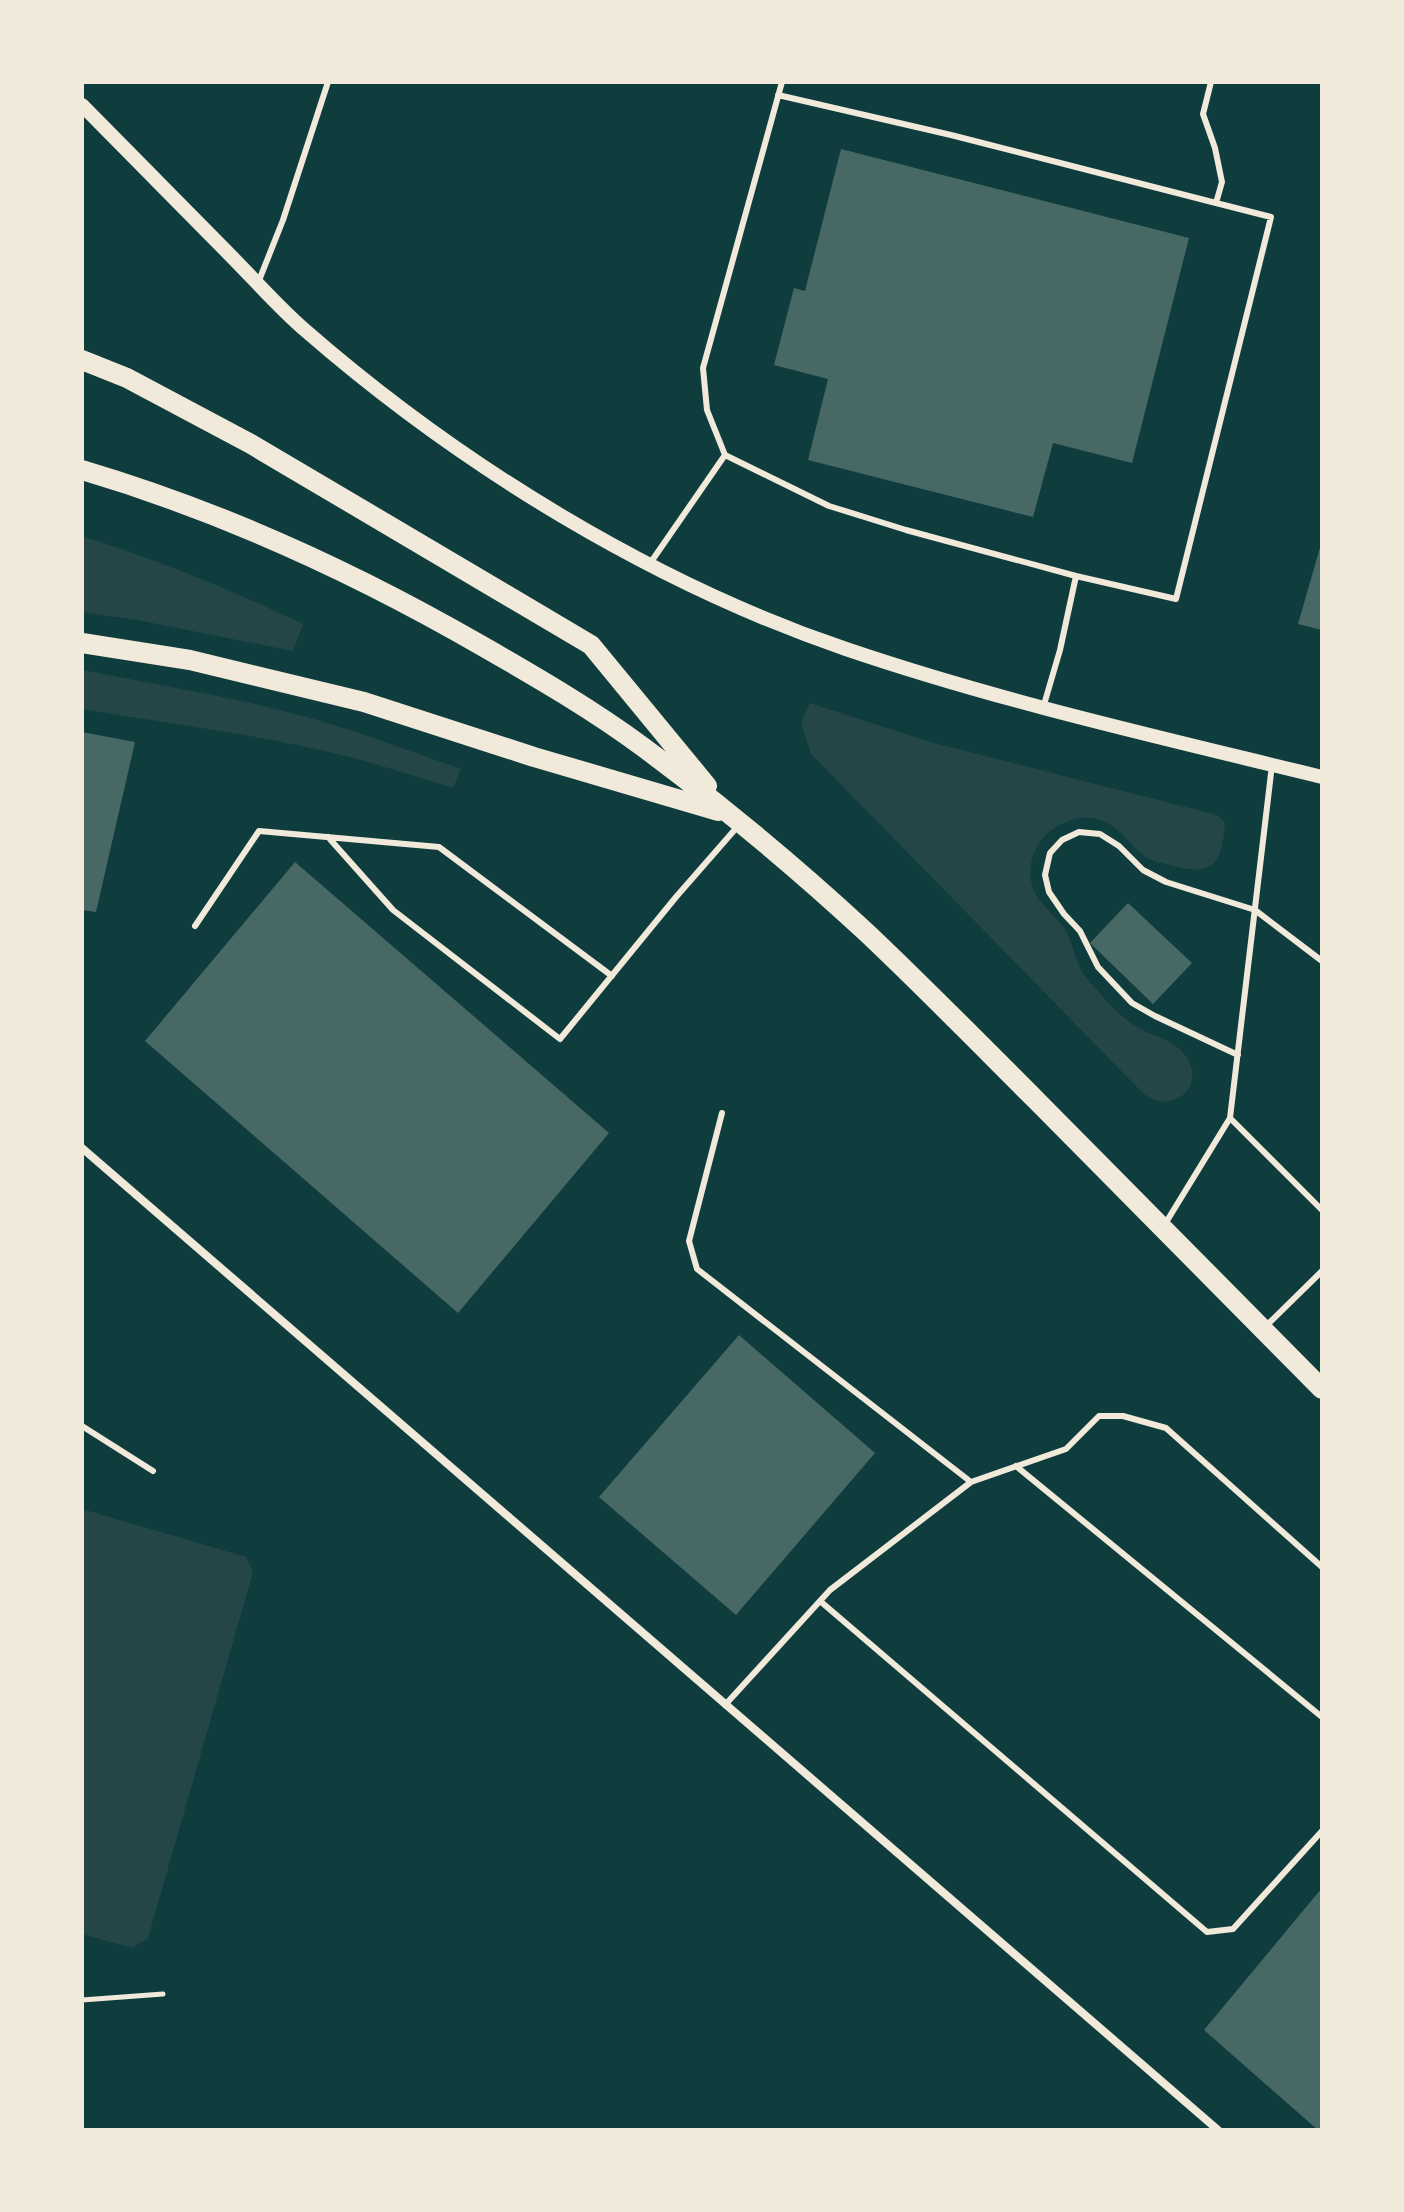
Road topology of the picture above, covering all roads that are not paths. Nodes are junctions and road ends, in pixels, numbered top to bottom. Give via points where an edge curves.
1 (328, 82) edge
2 (782, 82) edge
3 (1211, 82) edge
4 (778, 95) junction
5 (82, 105) edge
6 (1216, 203) junction
7 (258, 283) junction
8 (82, 360) edge
9 (725, 455) junction
10 (82, 470) edge
11 (648, 565) junction
12 (1076, 576) junction
13 (82, 643) edge
14 (1043, 708) junction
15 (1272, 765) junction
16 (1322, 777) edge
17 (735, 819) junction
18 (328, 837) junction
19 (1255, 910) junction
20 (195, 926) dead end
21 (1322, 961) edge
22 (612, 976) junction
23 (1238, 1055) junction
24 (722, 1113) dead end
25 (1230, 1118) junction
26 (82, 1148) edge
27 (1322, 1210) edge
28 (1163, 1227) junction
29 (1322, 1271) edge
30 (1263, 1329) junction
31 (1322, 1389) edge
32 (82, 1426) edge
33 (1016, 1466) junction
34 (153, 1471) dead end
35 (971, 1482) junction
36 (1322, 1567) edge
37 (820, 1601) junction
38 (725, 1705) junction
39 (1322, 1717) edge
40 (1322, 1831) edge
41 (1218, 2130) edge

1 - 7 lane
2 - 4 lane
3 - 6 lane via 1203,114 1222,182
4 - 6 lane
4 - 9 lane via 703,368 707,410
5 - 7 street
6 - 12 lane via 1271,217 1176,599
7 - 11 street via 305,330 406,412 485,468
8 - 17 main road via 251,444 591,645
9 - 11 lane
9 - 12 lane via 829,506
10 - 17 main road via 235,522 435,618 640,745
11 - 14 street via 844,648
12 - 14 lane
13 - 17 main road via 190,660 364,702
14 - 15 street
15 - 16 street
15 - 19 lane
17 - 22 lane
17 - 28 main road via 865,931
18 - 20 lane via 259,831
18 - 22 lane via 439,847
18 - 22 lane via 393,910 560,1039
19 - 21 lane
19 - 23 lane
19 - 23 lane via 1166,882 1100,834 1079,832 1062,840 1050,853 1045,875 1049,892 1080,931 1098,967 1132,1003
23 - 25 lane
24 - 35 lane via 689,1241 697,1269
25 - 27 lane
25 - 28 lane
26 - 38 street
28 - 30 main road
29 - 30 lane
30 - 31 main road
32 - 34 lane
33 - 35 lane
33 - 36 lane via 1066,1449 1099,1416 1123,1416 1166,1428
33 - 39 lane
35 - 37 lane
37 - 38 lane
37 - 40 lane via 1207,1932 1233,1929
38 - 41 street

